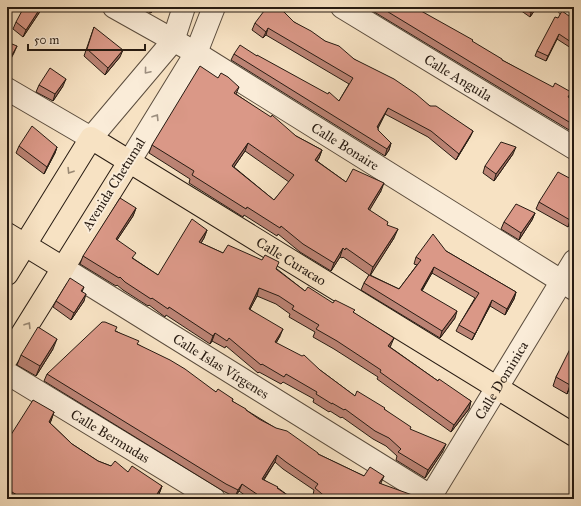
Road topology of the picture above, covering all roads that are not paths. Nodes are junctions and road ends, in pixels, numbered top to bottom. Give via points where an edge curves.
1 (114, 7) edge
2 (184, 7) edge
3 (214, 7) edge
4 (342, 7) edge
5 (569, 7) edge
6 (574, 10) edge
7 (172, 41) junction
8 (196, 53) junction
9 (7, 89) edge
10 (91, 138) junction
11 (574, 148) edge
12 (128, 162) junction
13 (16, 239) edge
14 (574, 261) edge
15 (63, 268) junction
16 (7, 274) edge
17 (568, 285) edge
18 (7, 358) edge
19 (7, 373) edge
20 (496, 388) junction
21 (574, 435) edge
22 (431, 498) edge
23 (214, 499) edge

1 - 7 street, Calle Bonaire
2 - 7 street
3 - 8 street, Avenida Chetumal
4 - 11 street, Calle Anguila
5 - 6 street
7 - 8 street, Calle Bonaire
7 -> 10 street
12 -> 8 street, Avenida Chetumal
8 - 17 street, Calle Bonaire
9 - 10 street, Calle Curacao
10 - 12 main road, Calle Curacao
10 -> 13 main road
12 - 15 main road, Avenida Chetumal
12 - 20 main road, Calle Curacao
13 - 15 main road, Calle Islas Vírgenes
13 - 16 main road
14 - 17 street, Calle Dominica
18 -> 15 main road, Avenida Chetumal
15 - 22 street, Calle Islas Vírgenes
17 - 20 street, Calle Dominica
19 - 23 street, Calle Bermudas
20 - 21 main road, Calle Curacao
20 - 22 street, Calle Dominica

